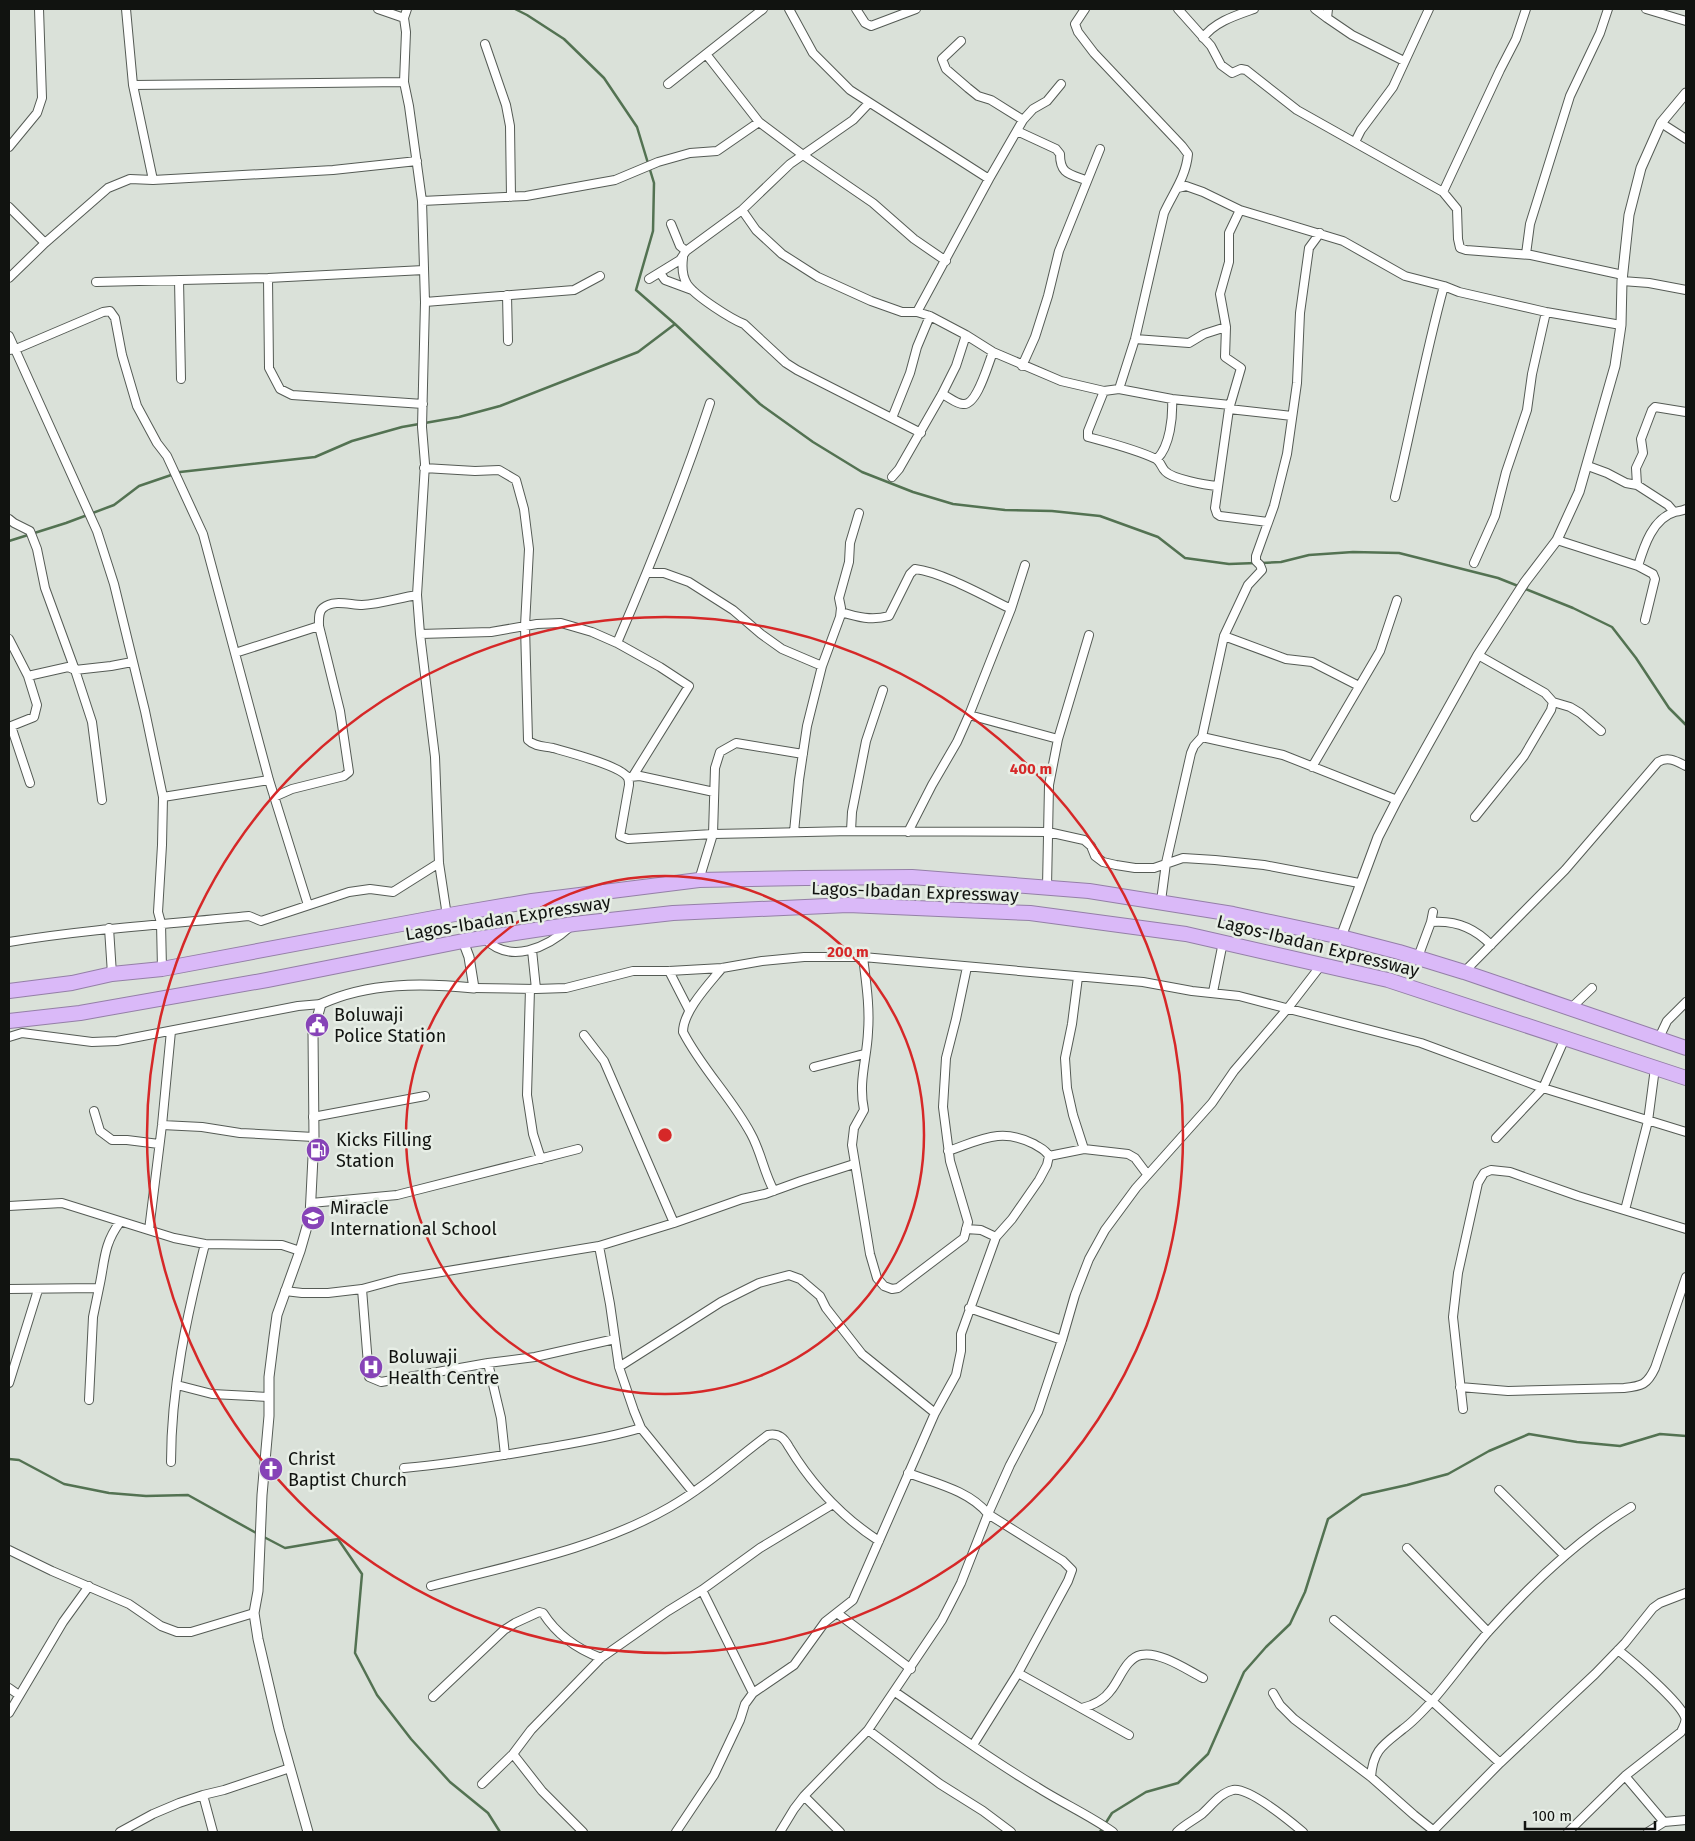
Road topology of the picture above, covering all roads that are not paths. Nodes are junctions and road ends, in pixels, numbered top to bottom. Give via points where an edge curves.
1 (39, 9) edge
2 (126, 9) edge
3 (378, 9) edge
4 (407, 9) edge
5 (763, 9) edge
6 (789, 9) edge
7 (856, 9) edge
8 (916, 9) edge
9 (1085, 9) edge
10 (1178, 9) edge
11 (1254, 9) edge
12 (1315, 9) edge
13 (1328, 9) edge
14 (1429, 9) edge
15 (1526, 9) edge
16 (1608, 9) edge
17 (1646, 9) edge
18 (404, 18) junction
19 (1327, 18) junction
20 (1686, 21) edge
21 (1203, 38) junction
22 (961, 42) dead end
23 (484, 44) dead end
24 (706, 54) junction
25 (1404, 61) junction
26 (404, 82) junction
27 (668, 84) dead end
28 (1061, 84) dead end
29 (133, 85) junction
30 (1686, 93) edge
31 (869, 102) junction
32 (1023, 120) junction
33 (759, 122) junction
34 (1662, 123) junction
35 (1017, 131) junction
36 (1686, 139) edge
37 (1355, 142) junction
38 (9, 147) edge
39 (1100, 149) dead end
40 (803, 155) junction
41 (416, 161) junction
42 (989, 179) junction
43 (153, 180) junction
44 (1086, 180) junction
45 (1178, 188) junction
46 (1443, 192) junction
47 (511, 197) junction
48 (422, 201) junction
49 (9, 207) edge
50 (742, 210) junction
51 (1240, 210) junction
52 (671, 224) dead end
53 (1320, 233) junction
54 (45, 243) junction
55 (684, 254) junction
56 (1526, 254) junction
57 (946, 261) junction
58 (424, 270) junction
59 (660, 272) junction
60 (600, 276) dead end
61 (9, 278) edge
62 (268, 278) junction
63 (1622, 278) junction
64 (648, 279) dead end
65 (179, 280) junction
66 (96, 282) dead end
67 (1444, 286) junction
68 (694, 290) junction
69 (1686, 290) edge
70 (507, 295) junction
71 (425, 302) junction
72 (917, 312) junction
73 (1546, 312) junction
74 (930, 316) junction
75 (1621, 325) junction
76 (1226, 328) junction
77 (966, 335) junction
78 (9, 336) edge
79 (1135, 339) junction
80 (508, 341) dead end
81 (12, 350) edge
82 (993, 352) junction
83 (1022, 366) junction
84 (181, 379) dead end
85 (1119, 389) junction
86 (1104, 391) junction
87 (942, 394) junction
88 (1172, 399) junction
89 (710, 403) dead end
90 (423, 404) junction
91 (1230, 407) junction
92 (1686, 412) edge
93 (1292, 416) junction
94 (892, 418) junction
95 (921, 433) junction
96 (1157, 459) junction
97 (1588, 466) junction
98 (424, 468) junction
99 (892, 477) dead end
100 (1637, 485) junction
101 (1218, 486) junction
102 (1395, 496) dead end
103 (1686, 509) edge
104 (1674, 512) junction
105 (859, 513) dead end
106 (9, 519) edge
107 (1268, 522) junction
108 (1557, 540) junction
109 (1474, 563) dead end
110 (1025, 565) dead end
111 (1638, 566) junction
112 (648, 573) junction
113 (417, 595) junction
114 (1397, 600) dead end
115 (1011, 609) junction
116 (841, 612) junction
117 (1645, 620) dead end
118 (319, 626) junction
119 (525, 626) junction
120 (420, 634) junction
121 (1089, 635) dead end
122 (1224, 636) junction
123 (9, 639) edge
124 (617, 643) junction
125 (236, 653) junction
126 (1478, 655) junction
127 (132, 662) junction
128 (822, 666) junction
129 (75, 670) junction
130 (28, 676) junction
131 (1358, 686) junction
132 (883, 690) dead end
133 (1552, 702) junction
134 (969, 715) junction
135 (10, 726) edge
136 (1601, 731) dead end
137 (1202, 737) junction
138 (1058, 739) junction
139 (804, 754) junction
140 (1686, 766) edge
141 (1312, 767) junction
142 (630, 777) junction
143 (269, 780) junction
144 (30, 783) dead end
145 (714, 792) junction
146 (163, 797) junction
147 (274, 797) junction
148 (102, 800) dead end
149 (1397, 800) junction
150 (1475, 817) dead end
151 (851, 831) junction
152 (794, 832) junction
153 (908, 832) junction
154 (1048, 832) junction
155 (713, 834) junction
156 (439, 863) junction
157 (1166, 863) junction
158 (699, 880) junction
159 (1359, 883) junction
160 (1047, 887) junction
161 (1161, 901) junction
162 (308, 905) junction
163 (1433, 912) dead end
164 (446, 916) junction
165 (1431, 922) junction
166 (161, 923) junction
167 (574, 924) junction
168 (109, 928) junction
169 (1341, 937) junction
170 (484, 938) junction
171 (463, 941) junction
172 (9, 942) edge
173 (1223, 942) junction
174 (1491, 945) junction
175 (532, 950) junction
176 (1418, 957) junction
177 (863, 958) junction
178 (1322, 964) junction
179 (967, 967) junction
180 (722, 968) junction
181 (162, 969) junction
182 (670, 971) junction
183 (1464, 972) junction
184 (112, 974) junction
185 (1078, 977) junction
186 (474, 988) junction
187 (1592, 988) dead end
188 (533, 989) junction
189 (9, 990) edge
190 (1213, 992) junction
191 (1686, 1002) edge
192 (321, 1004) junction
193 (1288, 1008) junction
194 (1571, 1008) junction
195 (689, 1010) junction
196 (9, 1021) edge
197 (170, 1030) junction
198 (584, 1035) dead end
199 (9, 1037) edge
200 (1565, 1038) junction
201 (1658, 1040) junction
202 (1686, 1048) edge
203 (864, 1054) junction
204 (814, 1067) dead end
205 (1656, 1068) junction
206 (1686, 1078) edge
207 (1543, 1088) junction
208 (426, 1096) dead end
209 (94, 1111) dead end
210 (313, 1116) junction
211 (1648, 1121) junction
212 (162, 1125) junction
213 (1686, 1132) edge
214 (314, 1137) junction
215 (1496, 1138) dead end
216 (159, 1144) junction
217 (578, 1149) dead end
218 (1084, 1149) junction
219 (948, 1151) junction
220 (1049, 1156) junction
221 (541, 1159) junction
222 (854, 1164) junction
223 (1147, 1174) junction
224 (774, 1191) junction
225 (311, 1203) junction
226 (9, 1206) edge
227 (1625, 1210) junction
228 (120, 1222) junction
229 (674, 1223) junction
230 (966, 1229) junction
231 (1686, 1229) edge
232 (149, 1230) junction
233 (996, 1237) junction
234 (205, 1244) junction
235 (599, 1246) junction
236 (300, 1251) junction
237 (1686, 1277) edge
238 (99, 1288) junction
239 (9, 1289) edge
240 (362, 1289) junction
241 (38, 1290) junction
242 (285, 1291) junction
243 (969, 1308) junction
244 (615, 1339) junction
245 (1062, 1340) junction
246 (488, 1363) junction
247 (620, 1367) junction
248 (9, 1383) edge
249 (177, 1385) junction
250 (1460, 1387) junction
251 (268, 1398) junction
252 (89, 1400) dead end
253 (1463, 1409) dead end
254 (935, 1413) junction
255 (641, 1428) junction
256 (505, 1455) junction
257 (171, 1462) dead end
258 (404, 1468) dead end
259 (908, 1472) junction
260 (1499, 1490) dead end
261 (693, 1492) junction
262 (833, 1504) junction
263 (1631, 1507) dead end
264 (988, 1514) junction
265 (879, 1541) junction
266 (1407, 1548) dead end
267 (9, 1550) edge
268 (1564, 1554) junction
269 (89, 1586) junction
270 (431, 1586) dead end
271 (702, 1590) junction
272 (1686, 1593) edge
273 (254, 1613) junction
274 (836, 1613) junction
275 (1334, 1620) dead end
276 (1488, 1632) junction
277 (1618, 1650) junction
278 (601, 1658) junction
279 (910, 1669) junction
280 (1018, 1672) junction
281 (1203, 1678) dead end
282 (9, 1688) edge
283 (895, 1692) junction
284 (1273, 1692) dead end
285 (753, 1693) junction
286 (19, 1695) junction
287 (433, 1697) dead end
288 (1432, 1701) junction
289 (1082, 1708) junction
290 (9, 1713) edge
291 (868, 1730) junction
292 (1129, 1735) dead end
293 (973, 1745) junction
294 (513, 1754) junction
295 (1500, 1763) junction
296 (290, 1768) junction
297 (1625, 1776) junction
298 (1371, 1777) junction
299 (482, 1784) dead end
300 (203, 1795) junction
301 (804, 1796) junction
302 (1686, 1820) edge
303 (1664, 1822) junction
304 (1433, 1831) edge
305 (120, 1832) edge
306 (213, 1832) edge
307 (308, 1832) edge
308 (583, 1832) edge
309 (676, 1832) edge
310 (780, 1832) edge
311 (840, 1832) edge
312 (1010, 1832) edge
313 (1113, 1832) edge
314 (1177, 1832) edge
315 (1303, 1832) edge
316 (1568, 1832) edge
317 (1648, 1832) edge

1 - 38 street via 42,98 37,113
2 - 29 street
3 - 18 street
4 - 18 street
5 - 24 street
6 - 31 street via 813,53 850,90
7 - 8 street via 865,23 872,26
9 - 45 street via 1075,24 1078,32 1188,154
10 - 21 street
11 - 21 street via 1208,31
12 - 19 street
13 - 19 street
14 - 25 street
15 - 46 street via 1516,39
16 - 56 street via 1570,96 1530,224
17 - 20 street
18 - 26 street
19 - 25 street via 1352,35
21 - 37 street via 1226,70 1232,73 1246,70 1297,110
22 - 32 street via 942,59 946,69 978,96 991,100
23 - 47 street via 506,105 510,126
24 - 27 street
24 - 33 street
25 - 37 street via 1393,87
26 - 29 street
26 - 41 street
28 - 32 street
29 - 43 street
30 - 34 street
31 - 40 street via 853,120
31 - 42 street
32 - 35 street
33 - 40 street
33 - 47 street via 717,151 690,153 658,162 615,180
34 - 36 street
34 - 63 street via 1641,168 1630,215
35 - 42 street
35 - 44 street via 1056,149 1063,169
37 - 46 street
39 - 44 street
40 - 50 street
40 - 57 street via 873,203 914,239
41 - 43 street via 334,170
41 - 48 street
42 - 57 street
43 - 54 street via 130,179 108,188
44 - 83 street via 1059,251 1035,337
45 - 51 street via 1186,186 1203,192
45 - 79 street via 1164,213
46 - 56 street via 1457,209 1460,248
47 - 48 street
48 - 58 street
49 - 54 street
50 - 55 street
50 - 72 street via 756,230 782,254 818,277 879,304 902,312
51 - 53 street
51 - 76 street via 1230,233 1229,262 1220,294
52 - 55 street
53 - 67 street via 1343,240 1405,276
53 - 93 street via 1309,248
54 - 61 street
55 - 59 street
55 - 68 street via 682,269 686,283
56 - 63 street via 1574,263
57 - 72 street
58 - 62 street
58 - 71 street
59 - 64 street
59 - 68 street via 665,280
60 - 70 street via 574,290
62 - 65 street
62 - 90 street via 268,368 280,389 292,395 315,398
63 - 69 street
63 - 75 street
65 - 66 street
65 - 84 street
67 - 73 street
67 - 102 street
68 - 94 street via 744,324 786,363
70 - 71 street
70 - 80 street
71 - 90 street
72 - 74 street
73 - 75 street
73 - 109 street via 1532,374 1528,410 1506,472 1495,516
74 - 77 street
74 - 94 street
75 - 97 street via 1615,366
76 - 79 street via 1204,334 1189,343
76 - 91 street via 1225,358 1241,368
77 - 82 street
77 - 87 street
78 - 81 street
79 - 85 street
81 - 125 street via 110,311 115,318 137,406 166,456 203,534
81 - 127 street via 97,531 114,584
82 - 83 street
82 - 87 street via 975,398 969,404
83 - 86 street via 1061,382
85 - 86 street
85 - 88 street
86 - 96 street via 1088,437
87 - 95 street
88 - 91 street
88 - 96 street via 1173,415 1164,448
89 - 112 street
90 - 98 street
91 - 93 street
91 - 101 street
92 - 100 street via 1655,407 1652,410 1641,439 1643,453 1636,468
93 - 107 street via 1287,454
94 - 95 street
95 - 99 street
96 - 101 street via 1171,475
97 - 100 street
97 - 108 street
98 - 113 street
98 - 119 street via 499,470 516,480 529,549
100 - 104 street
101 - 107 street via 1217,514
103 - 104 street
104 - 111 street via 1659,521
105 - 116 street via 839,598
106 - 129 street via 30,531 45,588
107 - 122 street via 1256,556 1262,570 1248,585
108 - 111 street
108 - 126 street via 1525,582
110 - 115 street
111 - 117 street via 1653,574 1655,580
112 - 124 street
112 - 128 street via 689,582 733,610 782,649
113 - 118 street via 363,605 329,605 322,608
113 - 120 street
114 - 131 street via 1380,650
115 - 116 street via 915,569 889,616 863,618
115 - 134 street
116 - 128 street
118 - 125 street
118 - 147 street via 340,711 349,772
119 - 120 street via 491,632
119 - 124 street via 562,623
119 - 142 street via 528,740 533,745 573,753 610,766
120 - 156 street via 435,757
121 - 138 street
122 - 131 street via 1286,659 1312,662
122 - 137 street
123 - 130 street
124 - 142 street via 689,686
125 - 143 street
126 - 133 street via 1545,693
126 - 149 street
127 - 129 street
127 - 146 street
128 - 139 street via 807,726
129 - 130 street via 68,667
129 - 148 street via 92,722
130 - 135 street via 37,705 34,717
131 - 141 street
132 - 151 street via 866,741
133 - 136 street via 1570,707
133 - 150 street via 1551,710 1524,756
134 - 138 street
134 - 153 street
135 - 144 street
137 - 141 street via 1283,756
137 - 157 street via 1191,753
138 - 154 street via 1049,785
139 - 145 street via 736,743 720,752 717,758
139 - 152 street
140 - 174 street via 1674,760 1658,762 1565,870
141 - 149 street
142 - 145 street
142 - 155 street via 620,836 628,840
143 - 146 street
143 - 147 street
145 - 155 street
146 - 166 street via 158,912
147 - 162 street
149 - 159 street
151 - 152 street
151 - 153 street
152 - 155 street
153 - 154 street
154 - 157 street via 1084,840 1102,862 1135,868 1154,868
154 - 160 street
155 - 158 street
156 - 162 street via 393,892 370,889 349,892
156 - 164 street
157 - 159 street via 1183,858 1248,863
157 - 161 street
158 - 160 highway, Lagos-Ibadan Expressway via 912,878
158 - 164 highway, Lagos-Ibadan Expressway via 532,901
159 - 169 street
160 - 161 highway, Lagos-Ibadan Expressway
161 - 169 highway, Lagos-Ibadan Expressway
162 - 166 street via 261,921 248,916
163 - 165 street
164 - 181 highway, Lagos-Ibadan Expressway
165 - 174 street via 1456,924 1481,934
165 - 176 street
166 - 168 street
166 - 181 street
167 - 170 highway, Lagos-Ibadan Expressway
167 - 173 highway, Lagos-Ibadan Expressway via 673,913 848,905 1030,914 1186,934
167 - 175 street
168 - 172 street
168 - 184 street
169 - 176 highway, Lagos-Ibadan Expressway
170 - 171 highway, Lagos-Ibadan Expressway
170 - 175 street via 492,946 506,951
171 - 186 street
171 - 196 highway, Lagos-Ibadan Expressway via 267,980
173 - 178 highway, Lagos-Ibadan Expressway
173 - 190 street
174 - 183 street
175 - 188 street
176 - 183 highway, Lagos-Ibadan Expressway
177 - 179 street
177 - 180 street via 804,958
177 - 203 street via 868,1003
178 - 193 street
178 - 200 highway, Lagos-Ibadan Expressway via 1388,980
179 - 185 street
179 - 219 street via 946,1058 942,1107
180 - 182 street
180 - 195 street
181 - 184 highway, Lagos-Ibadan Expressway
182 - 188 street via 632,971 566,988
182 - 195 street
183 - 194 highway, Lagos-Ibadan Expressway
184 - 189 highway, Lagos-Ibadan Expressway via 72,983
185 - 190 street
185 - 218 street via 1065,1058 1067,1088
186 - 188 street
186 - 192 street via 434,984 390,986 344,994
187 - 194 street
188 - 221 street via 527,1095
190 - 193 street
191 - 201 street via 1667,1020
192 - 197 street
192 - 210 street via 313,1033
193 - 207 street via 1421,1043
193 - 223 street via 1234,1071 1206,1110
194 - 201 highway, Lagos-Ibadan Expressway
195 - 224 street via 683,1032 752,1135
197 - 199 street via 117,1041 92,1042 22,1033
197 - 212 street
198 - 229 street via 604,1061
200 - 205 highway, Lagos-Ibadan Expressway
200 - 207 street
201 - 202 highway, Lagos-Ibadan Expressway
203 - 204 street
203 - 222 street via 861,1080 864,1110 854,1128
205 - 206 highway, Lagos-Ibadan Expressway
205 - 211 street
207 - 211 street
207 - 215 street
208 - 210 street
209 - 216 street via 100,1132 112,1140
210 - 214 street
211 - 213 street
211 - 227 street
212 - 214 street
212 - 216 street
214 - 225 street
216 - 232 street
217 - 221 street
218 - 220 street
218 - 223 street via 1128,1154
219 - 220 street via 998,1135 1010,1135 1046,1150
219 - 230 street via 968,1222
220 - 233 street via 1039,1180
221 - 225 street via 397,1194
222 - 224 street
222 - 230 street via 870,1254 877,1278 884,1286 898,1288 964,1238
223 - 245 street via 1089,1259
224 - 229 street
225 - 236 street
226 - 228 street via 62,1204
227 - 231 street
227 - 250 street via 1510,1172 1491,1170 1484,1173 1478,1183 1462,1250 1452,1317
228 - 232 street
228 - 238 street via 106,1245
229 - 235 street
230 - 233 street via 981,1230
232 - 234 street
233 - 243 street
234 - 236 street via 282,1245
234 - 249 street via 182,1343
235 - 240 street via 399,1279
235 - 244 street
236 - 242 street
237 - 250 street via 1655,1368 1650,1378 1640,1386 1516,1391
238 - 241 street
238 - 252 street via 93,1317
239 - 241 street
240 - 242 street via 328,1293
240 - 246 street via 370,1377 373,1379 386,1382
241 - 248 street
242 - 251 street via 277,1315
243 - 245 street
243 - 254 street via 961,1334 956,1375
244 - 246 street
244 - 247 street
245 - 264 street via 1038,1412
246 - 256 street via 501,1418
247 - 254 street via 721,1302 760,1283 789,1275 800,1279 820,1296 862,1354
247 - 255 street
249 - 251 street via 212,1394
249 - 257 street via 171,1427
250 - 253 street
251 - 273 street via 258,1591
254 - 259 street
255 - 256 street via 609,1437
255 - 261 street
256 - 258 street
259 - 264 street via 969,1498
259 - 265 street
260 - 268 street
261 - 262 street via 768,1435 776,1434 783,1438
261 - 270 street via 615,1533
262 - 265 street via 856,1526
262 - 271 street via 760,1548
263 - 268 street
264 - 279 street via 961,1583 942,1620
264 - 280 street via 1072,1570
265 - 274 street via 853,1600
266 - 276 street
267 - 269 street
268 - 276 street
269 - 273 street via 129,1604 161,1626 176,1632 191,1632
269 - 286 street
271 - 278 street
271 - 285 street
272 - 277 street via 1653,1608
273 - 296 street
274 - 279 street
274 - 285 street via 825,1622 794,1665
275 - 288 street
276 - 288 street
277 - 295 street
277 - 297 street via 1636,1664 1685,1716 1681,1732
278 - 287 street via 579,1649 539,1612 504,1630
278 - 294 street via 531,1730
279 - 283 street
280 - 289 street
280 - 293 street
281 - 289 street via 1169,1660 1141,1655 1131,1660 1103,1699
282 - 286 street
283 - 291 street
283 - 293 street
284 - 298 street via 1294,1719
285 - 309 street via 714,1775
286 - 290 street
288 - 295 street
288 - 298 street via 1378,1750
289 - 292 street
291 - 301 street
291 - 312 street
293 - 313 street
294 - 299 street
294 - 308 street via 542,1791
295 - 304 street
296 - 300 street
296 - 307 street
297 - 303 street
297 - 316 street
298 - 304 street
300 - 305 street via 153,1814
300 - 306 street
301 - 310 street
301 - 311 street
302 - 303 street
303 - 317 street
314 - 315 street via 1219,1798 1238,1790 1280,1813

